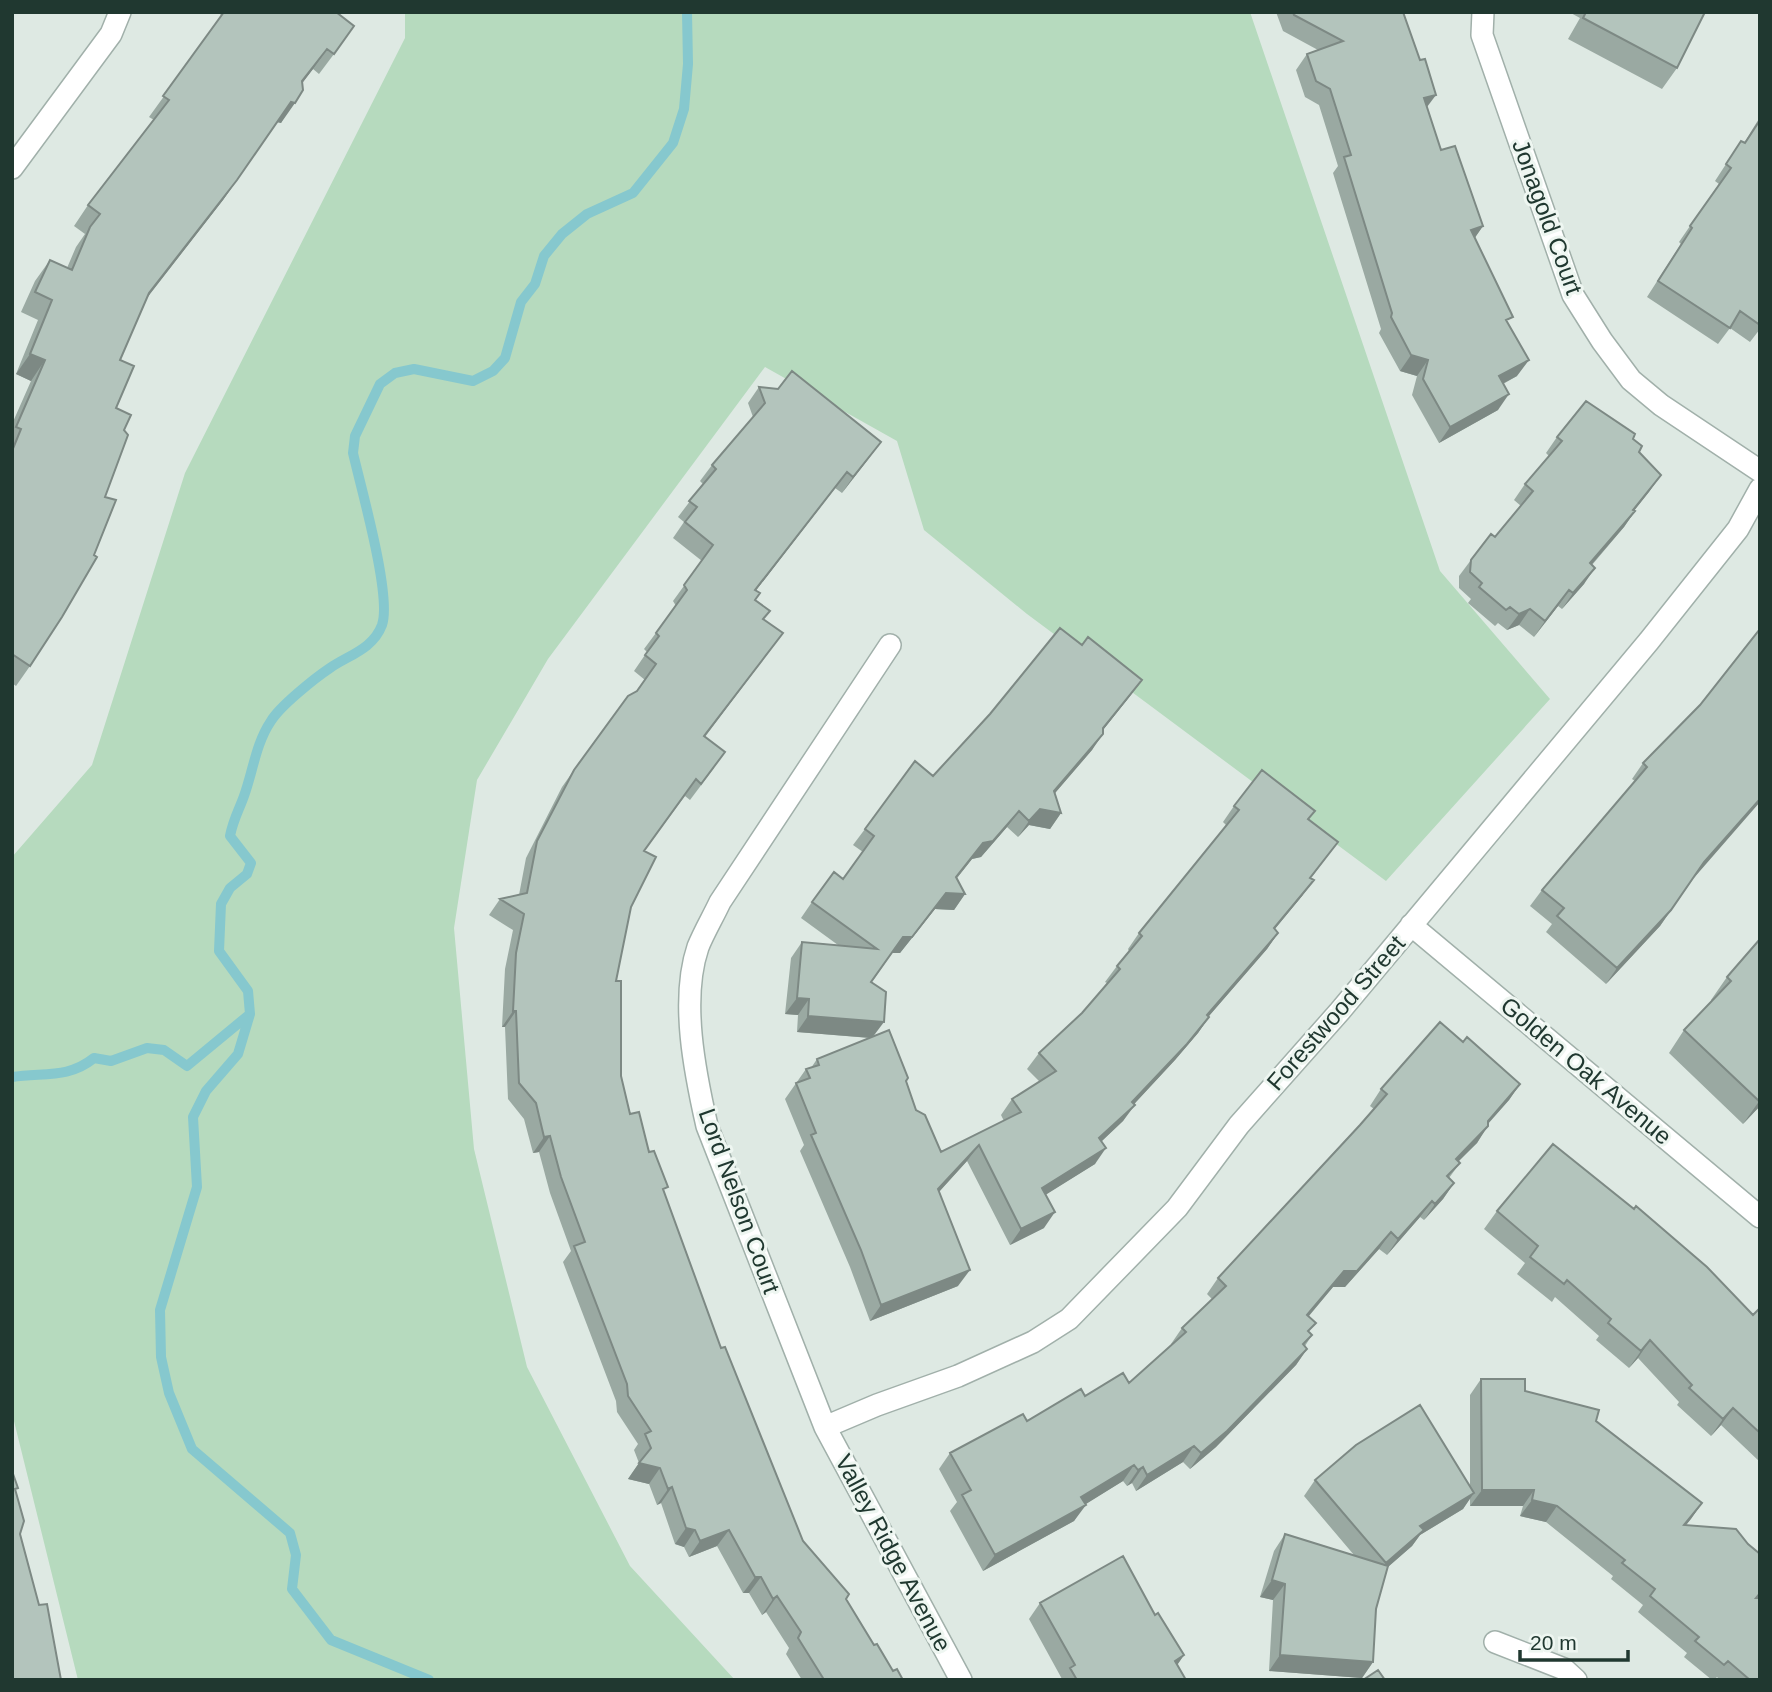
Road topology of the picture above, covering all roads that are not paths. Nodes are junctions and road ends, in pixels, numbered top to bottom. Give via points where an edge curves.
1 (120, 12) edge
2 (1483, 12) edge
3 (12, 168) edge
4 (1760, 471) edge
5 (1760, 489) edge
6 (890, 645) dead end
7 (1411, 925) junction
8 (1760, 1217) edge
9 (825, 1427) junction
10 (1495, 1642) dead end
11 (961, 1680) edge
12 (1576, 1680) edge

1 - 3 street via 111,34
2 - 4 street, Jonagold Court via 1482,35 1573,295 1631,380
5 - 7 street, Forestwood Street via 1738,529 1649,641
6 - 9 street, Lord Nelson Court via 720,902 698,948 692,989 696,1076 707,1126
7 - 8 street, Golden Oak Avenue
7 - 9 street, Forestwood Street via 1239,1125 1177,1208 1069,1319 1033,1342 958,1376
9 - 11 street, Valley Ridge Avenue
10 - 12 street via 1564,1669

